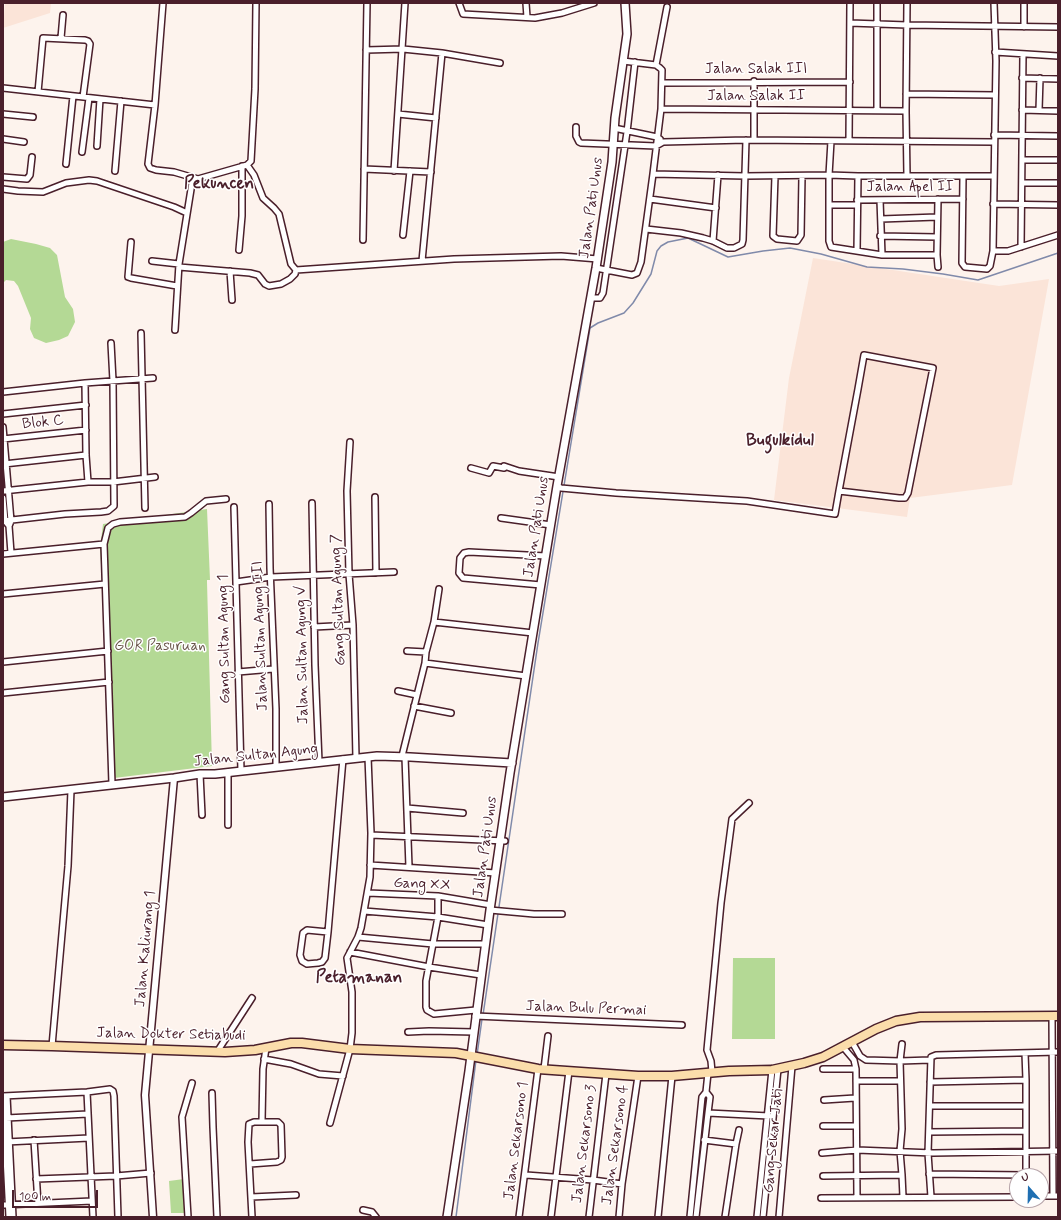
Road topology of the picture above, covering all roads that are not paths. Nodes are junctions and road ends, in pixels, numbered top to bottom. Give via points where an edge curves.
1 (163, 3) edge
2 (256, 3) edge
3 (367, 3) edge
4 (405, 3) edge
5 (459, 3) edge
6 (526, 3) edge
7 (594, 3) edge
8 (625, 3) edge
9 (850, 3) edge
10 (877, 3) edge
11 (907, 3) edge
12 (994, 3) edge
13 (1024, 3) edge
14 (667, 7) dead end
15 (63, 15) dead end
16 (527, 17) junction
17 (850, 23) junction
18 (876, 24) junction
19 (907, 25) junction
20 (994, 27) junction
21 (1024, 27) junction
22 (1058, 27) edge
23 (61, 38) junction
24 (403, 49) junction
25 (366, 50) junction
26 (995, 52) junction
27 (442, 53) junction
28 (1023, 54) junction
29 (1058, 56) edge
30 (629, 62) junction
31 (500, 63) dead end
32 (656, 65) junction
33 (1022, 78) junction
34 (1040, 78) junction
35 (1058, 79) edge
36 (754, 81) junction
37 (850, 82) junction
38 (662, 83) junction
39 (3, 88) edge
40 (38, 92) junction
41 (906, 94) junction
42 (995, 95) junction
43 (73, 96) junction
44 (86, 97) junction
45 (100, 99) junction
46 (121, 102) junction
47 (155, 105) junction
48 (661, 109) junction
49 (754, 110) junction
50 (850, 110) junction
51 (877, 110) junction
52 (1022, 110) junction
53 (1039, 110) junction
54 (906, 111) junction
55 (1058, 111) edge
56 (3, 114) edge
57 (398, 114) junction
58 (33, 117) dead end
59 (436, 118) junction
60 (576, 127) dead end
61 (621, 130) junction
62 (994, 135) junction
63 (1022, 136) junction
64 (1058, 136) edge
65 (657, 137) junction
66 (3, 139) edge
67 (746, 140) junction
68 (754, 140) junction
69 (849, 140) junction
70 (831, 141) junction
71 (907, 141) junction
72 (24, 142) dead end
73 (663, 142) junction
74 (994, 142) junction
75 (619, 144) junction
76 (98, 146) dead end
77 (656, 146) junction
78 (82, 152) dead end
79 (32, 157) dead end
80 (1022, 160) junction
81 (1058, 160) edge
82 (66, 164) dead end
83 (244, 166) junction
84 (364, 169) junction
85 (394, 171) junction
86 (410, 171) junction
87 (115, 172) dead end
88 (431, 172) junction
89 (653, 174) junction
90 (718, 175) junction
91 (829, 175) junction
92 (745, 176) junction
93 (775, 176) junction
94 (802, 176) junction
95 (858, 176) junction
96 (907, 176) junction
97 (994, 176) junction
98 (3, 177) edge
99 (963, 177) junction
100 (198, 179) junction
101 (1022, 182) junction
102 (1058, 183) edge
103 (3, 189) edge
104 (650, 199) junction
105 (938, 199) junction
106 (963, 199) junction
107 (880, 200) junction
108 (857, 202) junction
109 (829, 204) junction
110 (994, 204) junction
111 (1022, 204) junction
112 (1058, 205) edge
113 (716, 208) junction
114 (187, 213) junction
115 (938, 217) junction
116 (880, 219) junction
117 (646, 229) junction
118 (403, 235) dead end
119 (1058, 235) edge
120 (880, 236) junction
121 (937, 237) junction
122 (363, 240) dead end
123 (713, 241) junction
124 (131, 242) dead end
125 (1021, 247) junction
126 (239, 250) dead end
127 (857, 251) junction
128 (993, 251) junction
129 (882, 255) junction
130 (937, 255) junction
131 (598, 258) junction
132 (152, 261) dead end
133 (422, 261) junction
134 (179, 265) junction
135 (938, 268) dead end
136 (601, 269) junction
137 (296, 270) junction
138 (230, 271) junction
139 (177, 286) junction
140 (232, 300) dead end
141 (175, 330) dead end
142 (141, 333) dead end
143 (111, 343) dead end
144 (154, 378) dead end
145 (142, 379) junction
146 (113, 381) junction
147 (85, 383) junction
148 (3, 392) edge
149 (86, 405) junction
150 (3, 414) edge
151 (3, 427) edge
152 (86, 430) junction
153 (4, 439) edge
154 (350, 442) dead end
155 (86, 455) junction
156 (5, 464) edge
157 (471, 468) dead end
158 (155, 477) dead end
159 (559, 477) junction
160 (144, 478) junction
161 (88, 482) junction
162 (113, 482) junction
163 (561, 488) junction
164 (6, 491) edge
165 (839, 491) junction
166 (375, 497) dead end
167 (3, 498) edge
168 (226, 499) dead end
169 (312, 503) dead end
170 (268, 504) dead end
171 (234, 507) dead end
172 (145, 508) dead end
173 (501, 518) dead end
174 (7, 521) edge
175 (551, 525) junction
176 (101, 545) junction
177 (3, 554) edge
178 (12, 554) junction
179 (546, 556) junction
180 (394, 572) dead end
181 (376, 573) junction
182 (349, 574) junction
183 (314, 576) junction
184 (271, 577) junction
185 (236, 582) junction
186 (102, 585) junction
187 (541, 585) junction
188 (439, 589) dead end
189 (3, 594) edge
190 (434, 622) junction
191 (353, 625) junction
192 (314, 627) junction
193 (533, 633) junction
194 (407, 650) dead end
195 (104, 651) junction
196 (426, 652) junction
197 (3, 662) edge
198 (425, 663) junction
199 (273, 669) junction
200 (238, 672) junction
201 (526, 676) junction
202 (106, 682) junction
203 (398, 691) dead end
204 (3, 693) edge
205 (417, 694) junction
206 (414, 706) junction
207 (450, 713) dead end
208 (403, 756) junction
209 (372, 757) junction
210 (356, 758) junction
211 (343, 759) junction
212 (319, 762) junction
213 (512, 763) junction
214 (276, 767) junction
215 (241, 771) junction
216 (228, 772) junction
217 (200, 774) junction
218 (174, 778) junction
219 (112, 784) junction
220 (71, 790) junction
221 (3, 797) edge
222 (749, 803) dead end
223 (407, 808) junction
224 (463, 813) dead end
225 (202, 815) dead end
226 (228, 825) dead end
227 (375, 836) junction
228 (408, 838) junction
229 (503, 841) junction
230 (374, 866) junction
231 (409, 867) junction
232 (496, 873) junction
233 (371, 894) junction
234 (438, 896) junction
235 (495, 910) junction
236 (366, 911) junction
237 (562, 914) dead end
238 (438, 917) junction
239 (488, 925) junction
240 (328, 932) junction
241 (358, 937) junction
242 (433, 944) junction
243 (485, 944) junction
244 (350, 952) junction
245 (429, 967) junction
246 (481, 974) junction
247 (252, 998) dead end
248 (478, 1014) junction
249 (1055, 1016) edge
250 (682, 1025) dead end
251 (408, 1032) dead end
252 (474, 1032) junction
253 (548, 1036) dead end
254 (852, 1042) junction
255 (902, 1044) dead end
256 (3, 1045) edge
257 (52, 1046) junction
258 (843, 1047) junction
259 (266, 1048) junction
260 (150, 1049) junction
261 (350, 1049) junction
262 (217, 1052) junction
263 (1052, 1052) junction
264 (1058, 1052) edge
265 (1025, 1053) junction
266 (475, 1056) junction
267 (860, 1056) junction
268 (264, 1059) junction
269 (854, 1060) junction
270 (930, 1060) junction
271 (900, 1061) junction
272 (792, 1066) junction
273 (541, 1069) junction
274 (823, 1069) dead end
275 (856, 1069) junction
276 (775, 1070) junction
277 (568, 1071) junction
278 (710, 1073) junction
279 (606, 1074) junction
280 (343, 1076) junction
281 (638, 1076) junction
282 (672, 1076) junction
283 (900, 1080) junction
284 (1026, 1080) junction
285 (856, 1081) junction
286 (930, 1082) junction
287 (192, 1083) dead end
288 (87, 1092) junction
289 (706, 1092) junction
290 (212, 1093) dead end
291 (5, 1096) edge
292 (856, 1098) junction
293 (824, 1100) dead end
294 (930, 1106) junction
295 (1026, 1106) junction
296 (708, 1112) junction
297 (88, 1114) junction
298 (766, 1116) junction
299 (773, 1117) junction
300 (5, 1118) edge
301 (262, 1121) junction
302 (330, 1123) dead end
303 (823, 1126) dead end
304 (856, 1126) junction
305 (739, 1130) dead end
306 (1026, 1131) junction
307 (929, 1132) junction
308 (89, 1138) junction
309 (34, 1140) junction
310 (704, 1140) junction
311 (6, 1142) edge
312 (736, 1144) junction
313 (697, 1150) junction
314 (764, 1150) junction
315 (770, 1150) junction
316 (857, 1150) junction
317 (703, 1151) junction
318 (900, 1151) junction
319 (1055, 1151) edge
320 (822, 1152) dead end
321 (1026, 1152) junction
322 (928, 1153) junction
323 (250, 1164) junction
324 (1026, 1168) edge
325 (151, 1173) junction
326 (929, 1174) junction
327 (526, 1175) junction
328 (857, 1175) junction
329 (902, 1175) junction
330 (91, 1176) junction
331 (116, 1176) junction
332 (823, 1176) dead end
333 (1009, 1176) edge
334 (556, 1177) junction
335 (36, 1179) junction
336 (593, 1180) junction
337 (622, 1184) junction
338 (296, 1195) dead end
339 (1056, 1196) edge
340 (251, 1197) junction
341 (903, 1197) junction
342 (931, 1197) junction
343 (1009, 1197) edge
344 (762, 1198) junction
345 (821, 1198) dead end
346 (857, 1198) junction
347 (92, 1201) junction
348 (691, 1203) junction
349 (38, 1204) junction
350 (698, 1204) junction
351 (8, 1205) edge
352 (363, 1210) dead end
353 (9, 1217) edge
354 (13, 1217) edge
355 (93, 1217) edge
356 (118, 1217) edge
357 (154, 1217) edge
358 (188, 1217) edge
359 (218, 1217) edge
360 (252, 1217) edge
361 (376, 1217) edge
362 (447, 1217) edge
363 (520, 1217) edge
364 (551, 1217) edge
365 (589, 1217) edge
366 (619, 1217) edge
367 (658, 1217) edge
368 (690, 1217) edge
369 (696, 1217) edge
370 (725, 1217) edge
371 (757, 1217) edge
372 (763, 1217) edge
373 (779, 1217) edge

1 - 47 street
2 - 83 street via 252,158
3 - 25 street
4 - 24 street
5 - 16 street via 464,14
6 - 16 street
7 - 16 street via 562,13
8 - 30 main road, Jalan Pati Unus
9 - 17 street
10 - 18 street
11 - 19 street
12 - 20 street
13 - 21 street
14 - 32 street
15 - 23 street
17 - 18 street
17 - 37 street
18 - 19 street
18 - 51 street
19 - 20 street
19 - 41 street
20 - 21 street
20 - 26 street
21 - 22 street
23 - 40 street via 43,38
23 - 44 street via 85,40 90,44
24 - 25 street
24 - 27 street
24 - 57 street
25 - 84 street
26 - 28 street
26 - 42 street
27 - 31 street
27 - 59 street
28 - 29 street
28 - 33 street
30 - 32 street
30 - 61 main road, Jalan Pati Unus
30 - 61 street
32 - 38 street via 661,69
33 - 34 street
33 - 52 street
34 - 35 street
34 - 53 street
36 - 37 street, Jalan Salak III
36 - 38 street, Jalan Salak III
36 - 49 street
37 - 50 street
38 - 48 street
39 - 40 street
40 - 43 street
41 - 42 street
41 - 54 street
42 - 62 street
43 - 44 street
43 - 82 street
44 - 45 street
44 - 78 street
45 - 46 street
45 - 76 street
46 - 47 street
46 - 87 street
47 - 100 street via 147,162 149,166 156,170
48 - 49 street, Jalan Salak II
48 - 65 street
49 - 50 street, Jalan Salak II
49 - 68 street
50 - 51 street, Jalan Salak II
50 - 69 street
51 - 54 street, Jalan Salak II
52 - 53 street
52 - 63 street
53 - 55 street
54 - 71 street
56 - 58 street
57 - 59 street
57 - 85 street
59 - 88 street
60 - 75 street via 576,136 581,143
61 - 65 street
61 - 75 main road, Jalan Pati Unus
61 - 75 street
62 - 63 street
62 - 74 street
63 - 64 street
63 - 80 street
65 - 73 street
65 - 77 street
66 - 72 street
67 - 68 street
67 - 73 street
67 - 92 street
68 - 70 street
69 - 70 street
69 - 71 street
70 - 91 street
71 - 74 street
71 - 96 street
73 - 77 street
74 - 97 street
75 - 77 street
75 - 131 main road, Jalan Pati Unus
75 - 136 street
77 - 89 street
79 - 98 street via 30,175 27,179
80 - 81 street
80 - 101 street
83 - 100 street
83 - 126 street
83 - 137 street via 254,176 263,198 279,214 291,264
84 - 85 street
84 - 122 street
85 - 86 street
86 - 88 street
86 - 118 street
88 - 133 street
89 - 90 street
89 - 104 street
90 - 92 street
90 - 113 street
91 - 94 street
91 - 95 street
91 - 109 street
92 - 93 street
92 - 123 street via 742,244 727,248
93 - 94 street
93 - 94 street via 774,238 797,241 801,235
95 - 96 street
95 - 108 street
96 - 99 street
97 - 99 street
97 - 110 street
99 - 106 street
100 - 114 street via 191,186
101 - 102 street
101 - 111 street
103 - 114 street via 43,192 78,181 97,181
104 - 113 street
104 - 117 street
105 - 106 street, Jalan Apel II
105 - 107 street, Jalan Apel II
105 - 115 street
106 - 128 street via 963,265 965,268 987,269
107 - 108 street, Jalan Apel II
107 - 116 street
108 - 109 street, Jalan Apel II
108 - 127 street
109 - 127 street via 830,245 834,248
110 - 111 street
110 - 128 street
111 - 112 street
111 - 125 street
113 - 123 street
114 - 134 street
115 - 116 street
115 - 121 street
116 - 120 street
117 - 123 street via 681,233
117 - 136 street via 637,273 632,275
119 - 125 street
120 - 121 street
120 - 129 street
121 - 130 street
124 - 139 street via 128,277
125 - 128 street via 1008,251
127 - 129 street
129 - 130 street
130 - 135 street
131 - 133 street via 561,256
131 - 136 main road, Jalan Pati Unus
132 - 134 street
133 - 137 street
134 - 138 street
134 - 139 street
136 - 159 main road, Jalan Pati Unus
137 - 138 street via 291,278 270,286 258,275
138 - 140 street
139 - 141 street
142 - 145 street
143 - 146 street
144 - 145 street
145 - 146 street
145 - 160 street
146 - 147 street
146 - 162 street
147 - 148 street
147 - 149 street
149 - 150 street
149 - 152 street
151 - 153 street
152 - 153 street, Blok C
152 - 155 street
153 - 156 street
154 - 182 street, Gang Sultan Agung 7 via 347,491
155 - 156 street
155 - 161 street
156 - 164 street
157 - 159 street via 489,474 493,466 504,466
158 - 160 street
159 - 163 main road, Jalan Pati Unus
160 - 162 street
160 - 172 street
161 - 162 street
161 - 164 street
162 - 174 street via 114,506 108,511
163 - 165 street via 747,501 835,514
163 - 175 main road, Jalan Pati Unus
164 - 174 street
165 - 165 street via 864,355 932,368 905,498
166 - 181 street
167 - 174 street
168 - 176 street via 206,501 184,517 113,524 108,528
169 - 183 street, Jalan Sultan Agung V
170 - 184 street, Jalan Sultan Agung III
171 - 185 street, Gang Sultan Agung 1
173 - 175 street
174 - 178 street
175 - 179 main road, Jalan Pati Unus
176 - 178 street
176 - 186 street
177 - 178 street
179 - 187 main road, Jalan Pati Unus
179 - 187 street via 470,552 464,553 460,558 459,573 463,578
180 - 181 street
181 - 182 street
182 - 183 street
182 - 191 street, Gang Sultan Agung 7
183 - 184 street
183 - 192 street, Jalan Sultan Agung V
184 - 185 street
184 - 199 street, Jalan Sultan Agung III
185 - 200 street, Gang Sultan Agung 1
186 - 189 street
186 - 195 street
187 - 193 main road, Jalan Pati Unus
188 - 190 street
190 - 193 street
190 - 196 street
191 - 192 street
191 - 210 street, Gang Sultan Agung 7
192 - 212 street, Jalan Sultan Agung V
193 - 201 main road, Jalan Pati Unus
194 - 196 street
195 - 197 street
195 - 202 street
196 - 198 street
198 - 201 street
198 - 205 street
199 - 200 street
199 - 214 street, Jalan Sultan Agung III
200 - 215 street, Gang Sultan Agung 1
201 - 213 main road, Jalan Pati Unus
202 - 204 street
202 - 219 street
203 - 205 street
205 - 206 street
206 - 207 street
206 - 208 street
208 - 209 main road, Jalan Sultan Agung
208 - 213 main road, Jalan Sultan Agung
208 - 223 street
209 - 210 main road, Jalan Sultan Agung
209 - 227 street via 370,785
210 - 211 main road, Jalan Sultan Agung
211 - 212 main road, Jalan Sultan Agung
211 - 240 street
212 - 214 main road, Jalan Sultan Agung
213 - 229 main road, Jalan Pati Unus
214 - 215 main road, Jalan Sultan Agung
215 - 216 main road, Jalan Sultan Agung
216 - 217 main road, Jalan Sultan Agung
216 - 226 street
217 - 218 main road, Jalan Sultan Agung
217 - 225 street
218 - 219 main road, Jalan Sultan Agung
218 - 260 street, Jalan Kaliurang 1
219 - 220 main road, Jalan Sultan Agung
220 - 221 main road, Jalan Sultan Agung
220 - 257 street via 68,866
222 - 278 street via 732,819 707,1050 711,1061
223 - 224 street
223 - 228 street
227 - 228 street
227 - 230 street
228 - 229 street
228 - 231 street
229 - 232 main road, Jalan Pati Unus
230 - 231 street
230 - 233 street
231 - 232 street
232 - 235 main road, Jalan Pati Unus
233 - 234 street, Gang XX
233 - 236 street
234 - 235 street, Gang XX
234 - 238 street
235 - 237 street, Gang XX
235 - 239 main road, Jalan Pati Unus
236 - 238 street
236 - 241 street
238 - 239 street
238 - 242 street
239 - 243 main road, Jalan Pati Unus
240 - 240 street via 307,930 303,933 300,955 302,961 306,964 324,961
241 - 242 street
241 - 244 street
242 - 243 street
242 - 245 street
243 - 246 main road, Jalan Pati Unus
244 - 245 street
244 - 261 street via 347,962 353,1016
245 - 246 street
245 - 248 street, Jalan Bulu Permai via 426,981 427,1010 434,1014
246 - 248 main road, Jalan Pati Unus
247 - 262 street
248 - 250 street, Jalan Bulu Permai via 490,1018
248 - 252 main road, Jalan Pati Unus
249 - 254 highway, Jalan Dokter Setiabudi via 920,1017 896,1021
249 - 263 street
251 - 252 street
252 - 266 main road, Jalan Pati Unus
253 - 273 street, Jalan Sekarsono 1
254 - 258 highway, Jalan Dokter Setiabudi
254 - 267 street
255 - 271 street
256 - 257 highway, Jalan Dokter Setiabudi
257 - 260 highway, Jalan Dokter Setiabudi
258 - 269 street
258 - 272 highway, Jalan Dokter Setiabudi via 823,1057
259 - 261 highway, Jalan Dokter Setiabudi via 302,1042
259 - 262 highway, Jalan Dokter Setiabudi via 243,1052
259 - 268 street
260 - 262 highway, Jalan Dokter Setiabudi
260 - 325 street, Jalan Kaliurang 1 via 146,1095
261 - 266 highway, Jalan Dokter Setiabudi
261 - 280 street
263 - 264 street
263 - 265 street
263 - 319 street
265 - 270 street via 936,1055
265 - 284 street
266 - 273 highway, Jalan Dokter Setiabudi
266 - 362 main road, Jalan Pati Unus
267 - 269 street
267 - 271 street via 866,1060
268 - 280 street via 291,1064 319,1074
268 - 301 street
269 - 275 street
270 - 271 street
270 - 286 street
271 - 283 street
272 - 276 highway, Jalan Dokter Setiabudi
272 - 373 street, Gang Sekar Jati
273 - 277 highway, Jalan Dokter Setiabudi
273 - 327 street, Jalan Sekarsono 1
274 - 275 street
275 - 285 street
276 - 278 highway, Jalan Dokter Setiabudi
276 - 298 street
276 - 299 street
277 - 279 highway, Jalan Dokter Setiabudi
277 - 334 street
278 - 282 highway, Jalan Dokter Setiabudi
278 - 289 street
279 - 281 highway, Jalan Dokter Setiabudi
279 - 336 street, Jalan Sekarsono 3
280 - 302 street
281 - 282 highway, Jalan Dokter Setiabudi
281 - 337 street, Jalan Sekarsono 4
282 - 367 street
283 - 285 street
283 - 318 street
284 - 286 street
284 - 295 street
285 - 292 street
286 - 294 street
287 - 358 street via 182,1117
288 - 291 street
288 - 297 street
288 - 331 street via 110,1089 113,1091
289 - 296 street via 710,1097
289 - 313 street via 702,1097
290 - 359 street
291 - 300 street
292 - 293 street
292 - 304 street
294 - 295 street
294 - 307 street
295 - 306 street
296 - 298 street
296 - 310 street
297 - 300 street
297 - 308 street
298 - 299 street
298 - 314 street
299 - 315 street
300 - 311 street
301 - 323 street via 251,1122 248,1127
301 - 323 street via 280,1123 282,1157 277,1162
303 - 304 street
304 - 316 street
305 - 312 street
306 - 307 street
306 - 321 street
307 - 322 street
308 - 309 street
308 - 330 street
309 - 311 street
309 - 335 street
310 - 312 street
310 - 317 street
311 - 351 street
312 - 370 street
313 - 317 street
313 - 348 street
314 - 315 street
314 - 344 street
315 - 344 street
316 - 318 street
316 - 320 street
316 - 328 street
317 - 350 street
318 - 322 street
318 - 329 street
319 - 321 street
319 - 339 street
321 - 322 street
321 - 324 street
322 - 326 street
323 - 340 street
325 - 331 street
325 - 357 street, Jalan Kaliurang 1
326 - 333 street
326 - 342 street
327 - 334 street
327 - 363 street, Jalan Sekarsono 1
328 - 329 street
328 - 332 street
328 - 346 street
329 - 341 street
330 - 331 street
330 - 335 street
330 - 347 street
331 - 356 street
334 - 336 street
334 - 364 street
335 - 349 street
336 - 337 street
336 - 365 street, Jalan Sekarsono 3
337 - 366 street, Jalan Sekarsono 4
338 - 340 street
340 - 360 street
341 - 342 street
341 - 346 street
342 - 343 street
344 - 371 street
344 - 372 street
345 - 346 street
347 - 349 street
347 - 355 street
348 - 350 street
348 - 368 street
349 - 351 street
350 - 369 street
351 - 353 street
351 - 354 street
352 - 361 street via 372,1212
371 - 372 street

